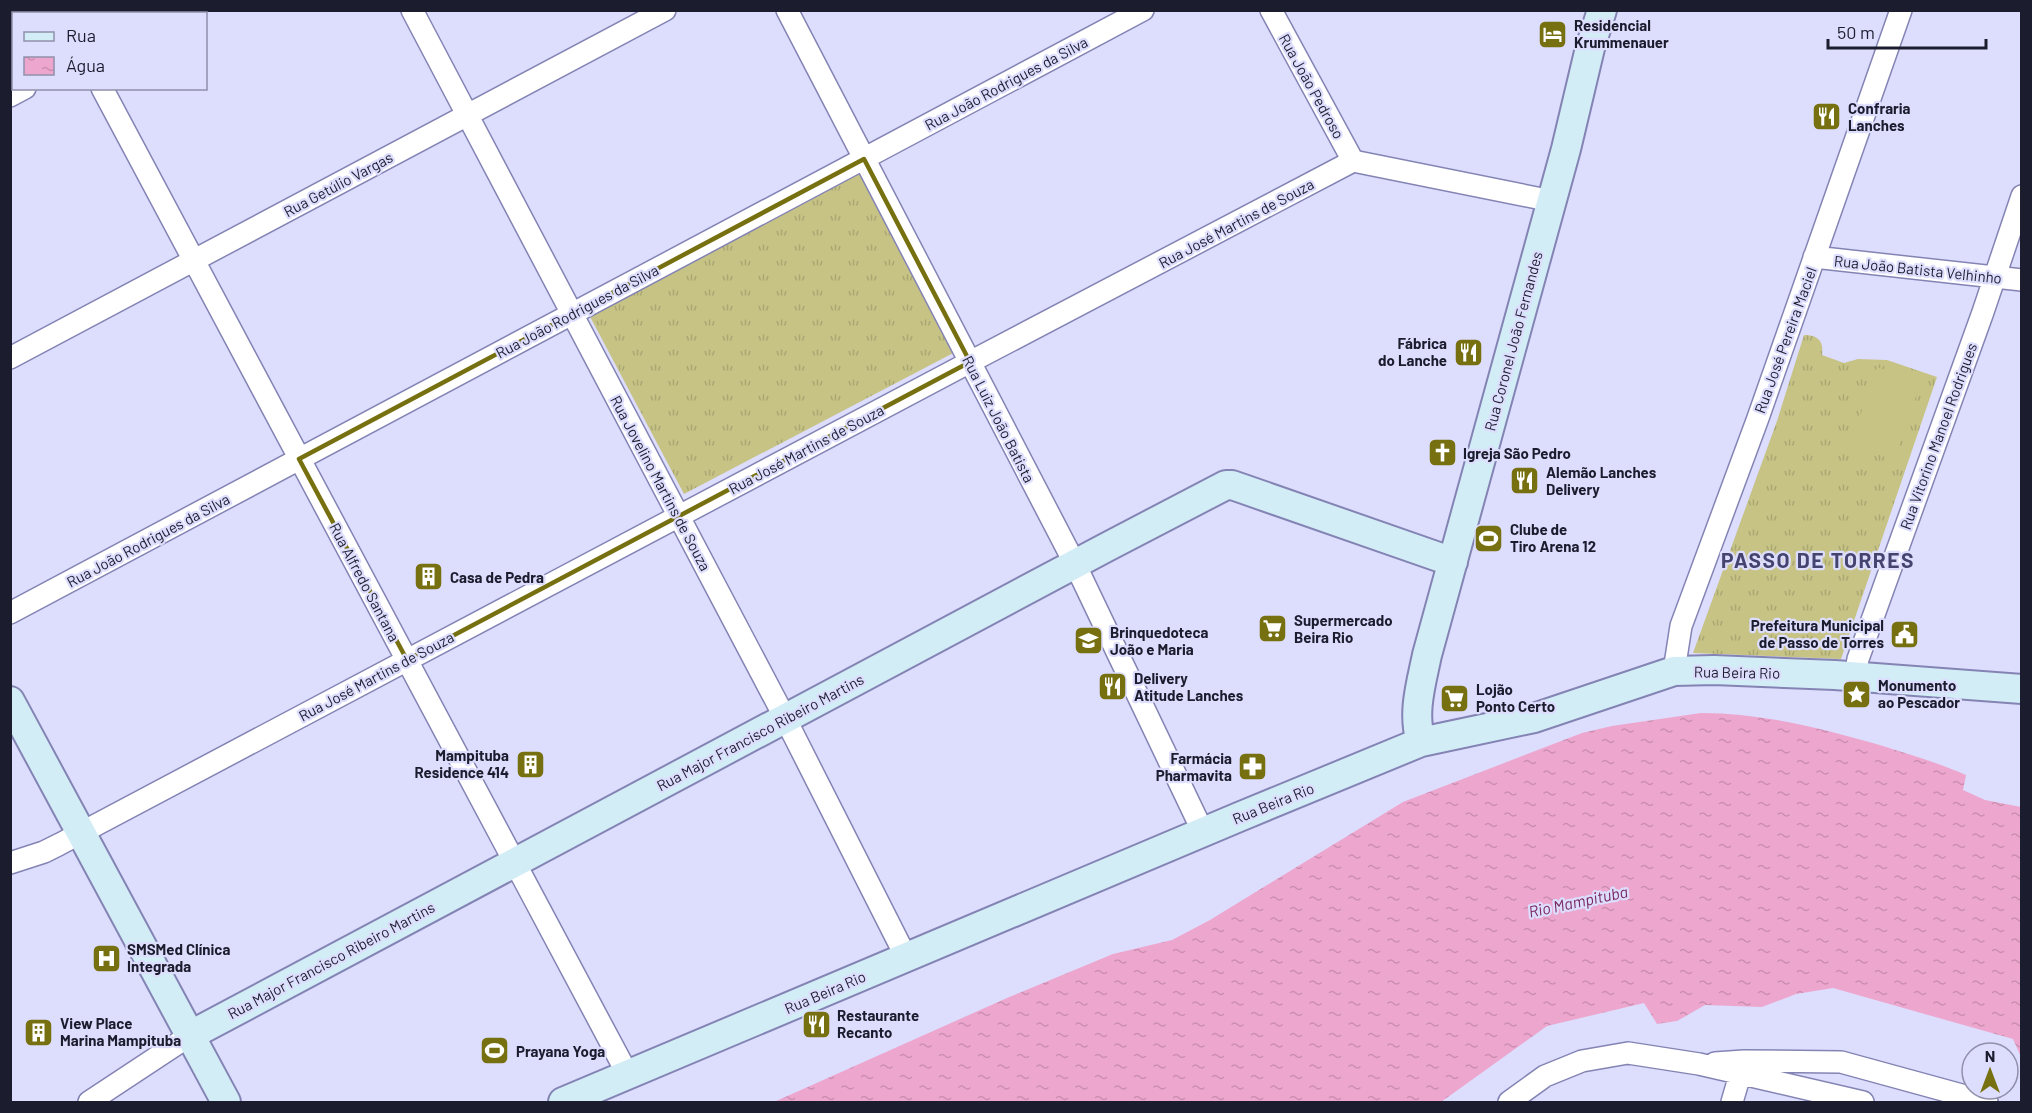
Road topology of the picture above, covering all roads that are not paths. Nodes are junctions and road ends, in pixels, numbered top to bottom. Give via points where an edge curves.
1 (412, 10) edge
2 (665, 10) edge
3 (787, 10) edge
4 (1143, 10) edge
5 (1271, 10) edge
6 (1602, 10) edge
7 (1901, 10) edge
8 (103, 90) edge
9 (467, 115) junction
10 (864, 159) junction
11 (1353, 161) junction
12 (2022, 196) edge
13 (1552, 201) junction
14 (1815, 257) junction
15 (194, 260) junction
16 (1993, 278) junction
17 (2022, 280) edge
18 (572, 314) junction
19 (10, 358) edge
20 (970, 362) junction
21 (300, 459) junction
22 (679, 516) junction
23 (1453, 562) junction
24 (1075, 564) junction
25 (10, 613) edge
26 (407, 660) junction
27 (1674, 671) junction
28 (1855, 676) junction
29 (2020, 685) edge
30 (10, 701) edge
31 (785, 718) junction
32 (1421, 742) junction
33 (80, 832) junction
34 (1203, 832) junction
35 (514, 862) junction
36 (10, 863) edge
37 (906, 957) junction
38 (189, 1036) junction
39 (1742, 1068) junction
40 (628, 1075) junction
41 (89, 1102) edge
42 (226, 1102) edge
43 (563, 1102) edge
44 (1509, 1102) edge
45 (1732, 1102) edge
46 (1863, 1102) edge
47 (1987, 1102) edge

1 - 9 street, Rua Jovelino Martins de Souza
2 - 9 street, Rua Getúlio Vargas
3 - 10 street, Rua Luiz João Batista
4 - 10 street, Rua João Rodrigues da Silva
5 - 11 street, Rua João Pedroso
6 - 13 main road, Rua Coronel João Fernandes
7 - 14 street, Rua José Pereira Maciel
8 - 15 street, Rua Alfredo Santana
9 - 15 street, Rua Getúlio Vargas
9 - 18 street, Rua Jovelino Martins de Souza
10 - 18 street, Rua João Rodrigues da Silva
10 - 20 street, Rua Luiz João Batista
11 - 13 street
11 - 20 street, Rua José Martins de Souza
12 - 16 street, Rua Vitorino Manoel Rodrigues
13 - 23 main road, Rua Coronel João Fernandes
14 - 16 street, Rua João Batista Velhinho
14 - 27 street, Rua José Pereira Maciel via 1681,626
15 - 19 street, Rua Getúlio Vargas
15 - 21 street, Rua Alfredo Santana
16 - 17 street, Rua João Batista Velhinho
16 - 28 street, Rua Vitorino Manoel Rodrigues
18 - 21 street, Rua João Rodrigues da Silva
18 - 22 street, Rua Jovelino Martins de Souza
20 - 22 street, Rua José Martins de Souza
20 - 24 street, Rua Luiz João Batista
21 - 25 street, Rua João Rodrigues da Silva
21 - 26 street, Rua Alfredo Santana
22 - 26 street, Rua José Martins de Souza
22 - 31 street, Rua Jovelino Martins de Souza
23 - 24 main road, Rua Major Francisco Ribeiro Martins via 1226,485
23 - 32 main road, Rua Coronel João Fernandes via 1423,675 1417,710
24 - 31 main road, Rua Major Francisco Ribeiro Martins
24 - 34 street, Rua Luiz João Batista
26 - 33 street, Rua José Martins de Souza
26 - 35 street, Rua Alfredo Santana
27 - 28 main road, Rua Beira Rio
27 - 32 main road, Rua Beira Rio via 1534,718
28 - 29 main road, Rua Beira Rio
30 - 33 main road
31 - 35 main road, Rua Major Francisco Ribeiro Martins
31 - 37 street, Rua Jovelino Martins de Souza
32 - 34 main road, Rua Beira Rio
33 - 36 street, Rua José Martins de Souza via 44,852
33 - 38 main road
34 - 37 main road, Rua Beira Rio
35 - 38 main road, Rua Major Francisco Ribeiro Martins
35 - 40 street, Rua Alfredo Santana
37 - 40 main road, Rua Beira Rio
38 - 41 street, Rua Major Francisco Ribeiro Martins
38 - 42 main road
39 - 44 street via 1628,1053 1582,1060 1545,1076
39 - 45 street
39 - 46 street
39 - 47 street via 1841,1062
40 - 43 main road, Rua Beira Rio

